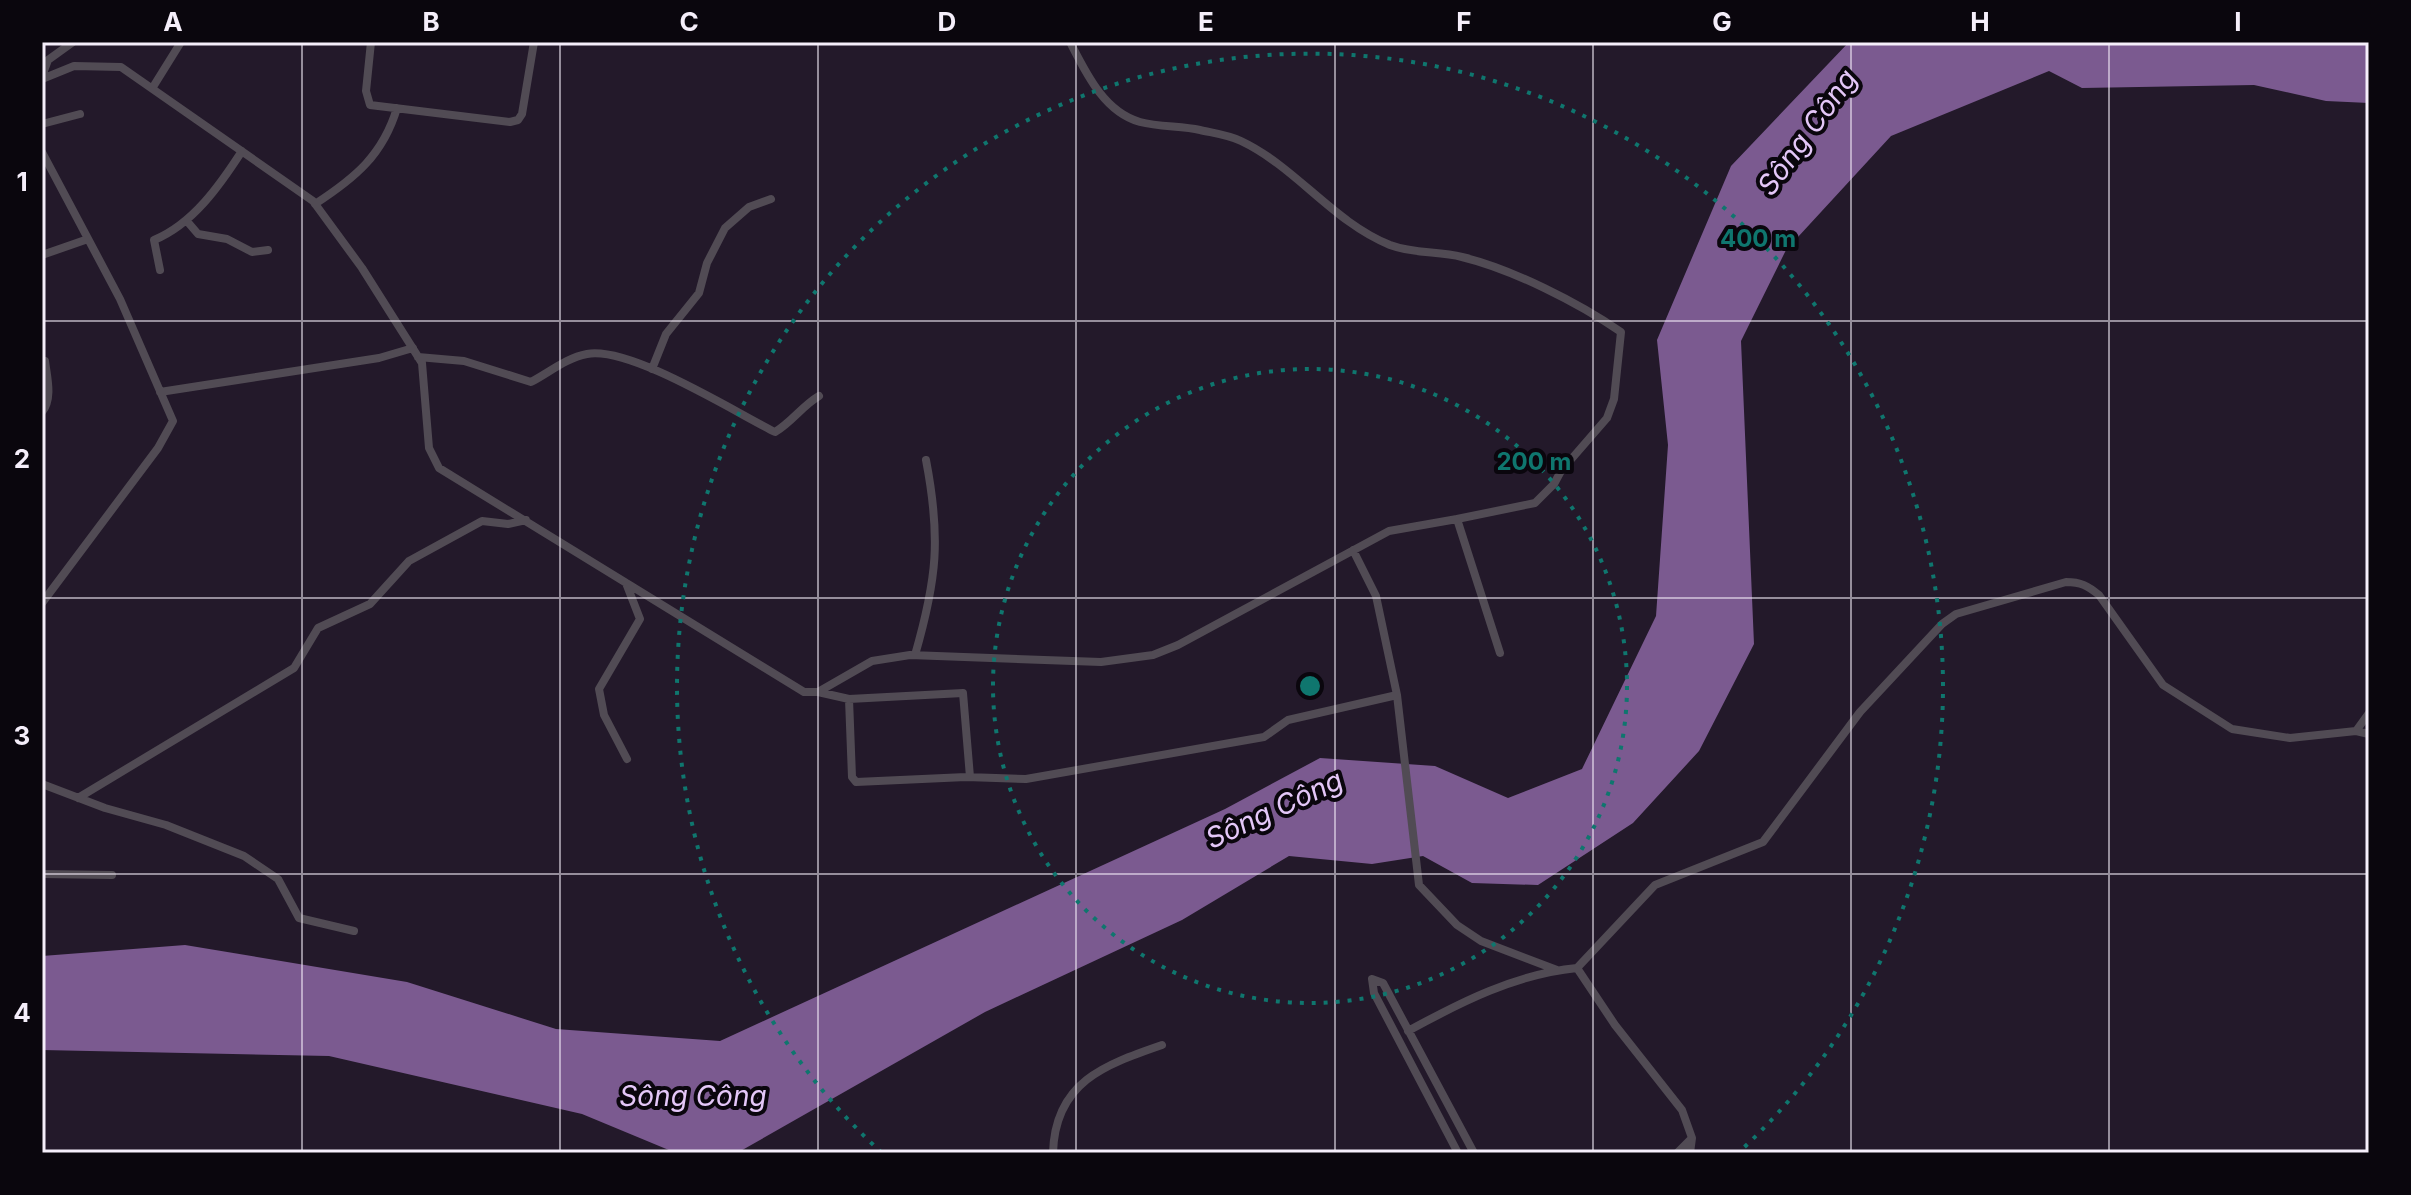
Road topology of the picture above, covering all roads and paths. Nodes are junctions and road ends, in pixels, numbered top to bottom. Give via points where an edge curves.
1 (73, 42) edge
2 (181, 42) edge
3 (371, 42) edge
4 (534, 42) edge
5 (1070, 42) edge
6 (42, 78) edge
7 (153, 87) junction
8 (397, 108) junction
9 (80, 114) dead end
10 (42, 124) edge
11 (242, 151) junction
12 (42, 152) edge
13 (771, 199) dead end
14 (315, 204) junction
15 (186, 220) junction
16 (88, 239) junction
17 (268, 250) dead end
18 (42, 255) edge
19 (160, 270) dead end
20 (415, 352) junction
21 (45, 361) dead end
22 (652, 369) junction
23 (160, 392) junction
24 (819, 396) dead end
25 (42, 412) edge
26 (926, 460) dead end
27 (1457, 519) junction
28 (526, 520) junction
29 (1353, 550) junction
30 (626, 582) junction
31 (42, 603) edge
32 (1500, 653) dead end
33 (915, 655) junction
34 (818, 692) junction
35 (1397, 695) junction
36 (849, 699) junction
37 (2369, 713) edge
38 (2356, 731) junction
39 (2369, 734) edge
40 (627, 759) dead end
41 (970, 777) junction
42 (42, 784) edge
43 (78, 798) junction
44 (42, 874) edge
45 (112, 875) dead end
46 (354, 931) dead end
47 (1577, 968) junction
48 (1557, 970) junction
49 (1408, 1031) junction
50 (1162, 1045) dead end
51 (1692, 1138) junction
52 (1053, 1153) edge
53 (1458, 1153) edge
54 (1474, 1153) edge
55 (1677, 1153) edge
56 (1690, 1153) edge

1 - 6 street via 48,60
2 - 7 street
3 - 8 street via 367,101
4 - 8 street via 518,120
5 - 27 street via 1100,93 1126,116 1239,140 1279,162 1318,198 1388,244 1416,253 1463,257 1621,332 1607,418 1554,484 1535,503
6 - 7 street via 74,66 121,67
7 - 11 street
8 - 14 street via 373,159
9 - 10 street
11 - 14 street
11 - 15 street
12 - 16 street
13 - 22 street via 749,207 725,228 699,293 666,334
14 - 20 street
15 - 17 street via 198,234 227,239 252,252
15 - 19 street via 154,240
16 - 18 street
16 - 23 street
20 - 22 street via 474,363 531,382 585,354 615,355
20 - 23 street
20 - 28 street via 422,363 429,448 439,468
21 - 25 street via 49,388
22 - 24 street via 775,432
23 - 31 street via 173,421 158,448
26 - 33 street via 936,525 936,574
27 - 29 street via 1404,526
27 - 32 street
28 - 30 street
28 - 43 street via 482,521 409,561 370,604 318,628 294,668
29 - 33 street via 1153,655 1101,662
29 - 35 street via 1376,596
30 - 34 street via 804,692
30 - 40 street via 640,619 599,689 604,715
33 - 34 street via 872,661
34 - 36 street
35 - 41 street via 1288,720 1264,737 1220,747 1026,779
35 - 48 street via 1418,879 1432,902 1469,933
36 - 41 street via 963,693
36 - 41 street via 853,781
37 - 38 street
38 - 39 street
38 - 47 street via 2290,738 2248,734 2219,723 2163,685 2099,595 2077,582 1972,607 1942,624 1860,712 1763,842 1655,885
42 - 43 street
43 - 46 street via 244,856 278,879 299,918
44 - 45 street
47 - 48 street
47 - 51 street via 1682,1110
48 - 49 street via 1460,1002
49 - 53 street via 1383,983 1372,979 1374,993
49 - 54 street
50 - 52 street via 1096,1071 1071,1094 1054,1130
51 - 55 street
51 - 56 street

